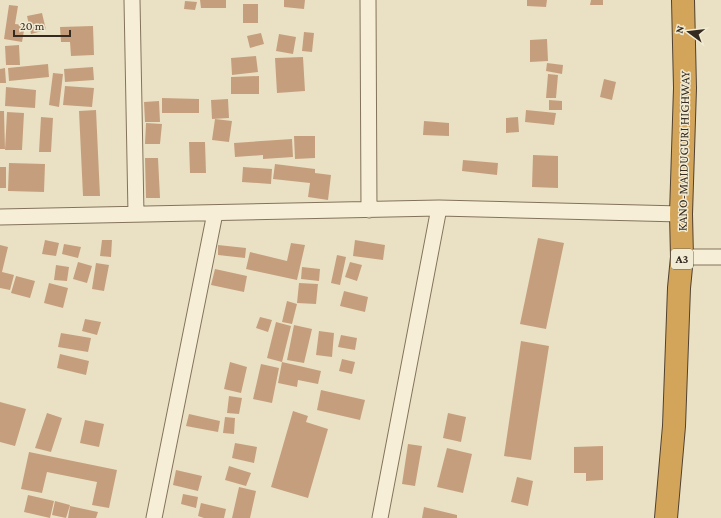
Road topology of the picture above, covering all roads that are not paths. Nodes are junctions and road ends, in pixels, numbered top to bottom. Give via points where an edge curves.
1 (132, 0) edge
2 (368, 0) edge
3 (683, 0) edge
4 (439, 208) junction
5 (369, 210) junction
6 (215, 213) junction
7 (136, 214) junction
8 (681, 214) junction
9 (0, 217) edge
10 (682, 256) junction
11 (721, 257) edge
12 (154, 518) edge
13 (380, 518) edge
14 (666, 518) edge

1 - 7 street
2 - 5 street
3 - 8 highway, KANO-MAIDUGURI HIGHWAY / A3 via 685,88
4 - 5 street
4 - 8 street
4 - 13 street
5 - 6 street
6 - 7 street
6 - 12 street
7 - 9 street
8 - 10 highway, KANO-MAIDUGURI HIGHWAY / A3
10 - 11 street
10 - 14 highway, KANO-MAIDUGURI HIGHWAY / A3 via 674,426

